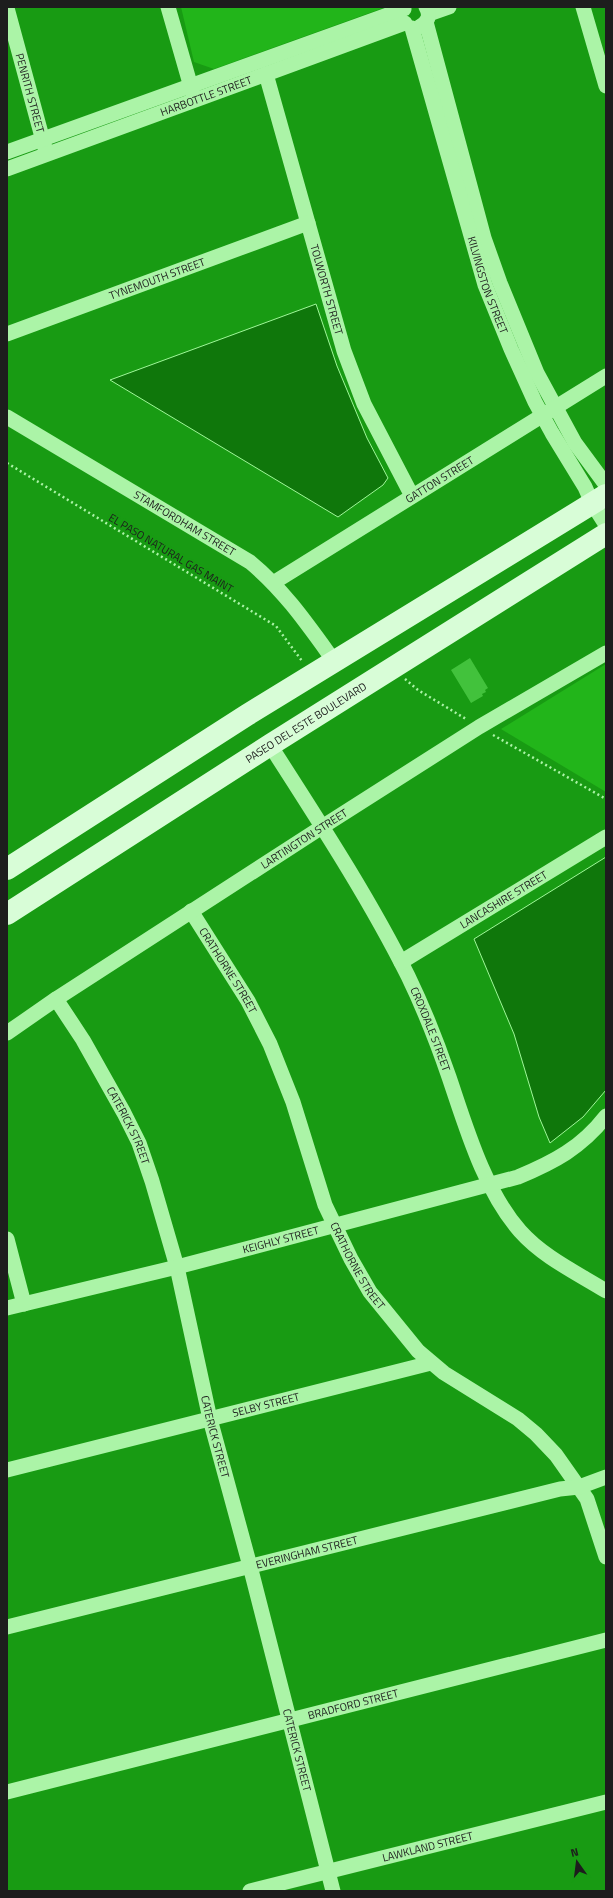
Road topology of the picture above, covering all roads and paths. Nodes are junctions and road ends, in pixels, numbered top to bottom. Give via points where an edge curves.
1 (168, 7) edge
2 (449, 7) edge
3 (583, 7) edge
4 (7, 8) edge
5 (427, 15) edge
6 (406, 17) edge
7 (266, 74) junction
8 (606, 86) edge
9 (193, 93) junction
10 (43, 139) junction
11 (7, 152) edge
12 (47, 154) junction
13 (7, 170) edge
14 (308, 223) junction
15 (7, 334) edge
16 (606, 376) edge
17 (556, 407) junction
18 (542, 415) junction
19 (7, 417) edge
20 (7, 463) edge
21 (606, 485) edge
22 (412, 496) junction
23 (599, 499) edge
24 (606, 524) edge
25 (606, 534) edge
26 (273, 582) junction
27 (606, 653) edge
28 (334, 661) junction
29 (311, 675) junction
30 (400, 675) dead end
31 (479, 727) junction
32 (270, 745) junction
33 (606, 799) edge
34 (322, 827) junction
35 (606, 838) edge
36 (7, 869) edge
37 (191, 911) junction
38 (7, 914) edge
39 (400, 962) junction
40 (56, 999) junction
41 (7, 1033) edge
42 (606, 1116) edge
43 (490, 1184) junction
44 (335, 1225) junction
45 (7, 1239) edge
46 (177, 1268) junction
47 (606, 1291) edge
48 (24, 1304) junction
49 (7, 1308) edge
50 (431, 1363) junction
51 (210, 1419) junction
52 (7, 1470) edge
53 (606, 1477) edge
54 (579, 1487) junction
55 (606, 1557) edge
56 (250, 1566) junction
57 (7, 1627) edge
58 (606, 1640) edge
59 (289, 1720) junction
60 (7, 1792) edge
61 (606, 1802) edge
62 (328, 1872) junction
63 (250, 1891) edge
64 (333, 1891) edge

1 - 9 street
2 - 5 street
3 - 8 street
4 - 10 street, PENRITH STREET
5 - 6 street via 420,27
5 - 17 street, KILVINGSTON STREET via 484,238 537,373
6 - 7 street, HARBOTTLE STREET
6 - 9 street, HARBOTTLE STREET
6 - 18 street, KILVINGSTON STREET via 485,285
7 - 9 street, HARBOTTLE STREET
7 - 14 street, TOLWORTH STREET
9 - 10 street, HARBOTTLE STREET
9 - 12 street, HARBOTTLE STREET
10 - 11 street, HARBOTTLE STREET
10 - 12 street, PENRITH STREET
12 - 13 street, HARBOTTLE STREET
14 - 15 street, TYNEMOUTH STREET
14 - 22 street, TOLWORTH STREET via 344,351 364,404
16 - 17 street, GATTON STREET
17 - 18 street, GATTON STREET
17 - 21 street, KILVINGSTON STREET via 575,443
18 - 22 street, GATTON STREET
18 - 23 street, KILVINGSTON STREET via 586,487
19 - 26 street, STAMFORDHAM STREET via 250,562
20 - 29 path, EL PASO NATURAL GAS MAINT via 276,626
22 - 26 street, GATTON STREET
23 - 24 street, KILVINGSTON STREET
23 - 28 main road
25 - 32 main road, PASEO DEL ESTE BOULEVARD
26 - 28 street, STAMFORDHAM STREET via 300,613
27 - 31 street, LARTINGTON STREET
28 - 29 main road
29 - 36 main road
30 - 31 path via 418,690
31 - 33 path
31 - 34 street, LARTINGTON STREET
32 - 34 street, CROXDALE STREET
32 - 38 main road, PASEO DEL ESTE BOULEVARD
34 - 37 street, LARTINGTON STREET
34 - 39 street, CROXDALE STREET
35 - 39 street, LANCASHIRE STREET
37 - 40 street, LARTINGTON STREET
37 - 44 street, CRATHORNE STREET via 248,1001 270,1044 293,1102 325,1205
39 - 43 street, CROXDALE STREET via 436,1041 470,1140
40 - 41 street, LARTINGTON STREET
40 - 46 street, CATERICK STREET via 102,1071 139,1143
42 - 43 street, KEIGHLY STREET via 584,1141 573,1149 518,1177
43 - 44 street, KEIGHLY STREET
43 - 47 street, CROXDALE STREET via 512,1220 535,1245
44 - 46 street, KEIGHLY STREET
44 - 50 street, CRATHORNE STREET via 370,1292 418,1351
45 - 48 street
46 - 48 street, KEIGHLY STREET
46 - 51 street, CATERICK STREET
48 - 49 street, KEIGHLY STREET
50 - 51 street, SELBY STREET
50 - 54 street, CRATHORNE STREET via 444,1374 518,1419 536,1434 556,1455
51 - 52 street, SELBY STREET
51 - 56 street, CATERICK STREET
53 - 54 street, EVERINGHAM STREET
54 - 55 street, CRATHORNE STREET via 593,1514
54 - 56 street, EVERINGHAM STREET via 560,1489
56 - 57 street, EVERINGHAM STREET
56 - 59 street, CATERICK STREET
58 - 59 street, BRADFORD STREET
59 - 60 street, BRADFORD STREET
59 - 62 street, CATERICK STREET
61 - 62 street, LAWKLAND STREET
62 - 63 street, LAWKLAND STREET
62 - 64 street, CATERICK STREET

